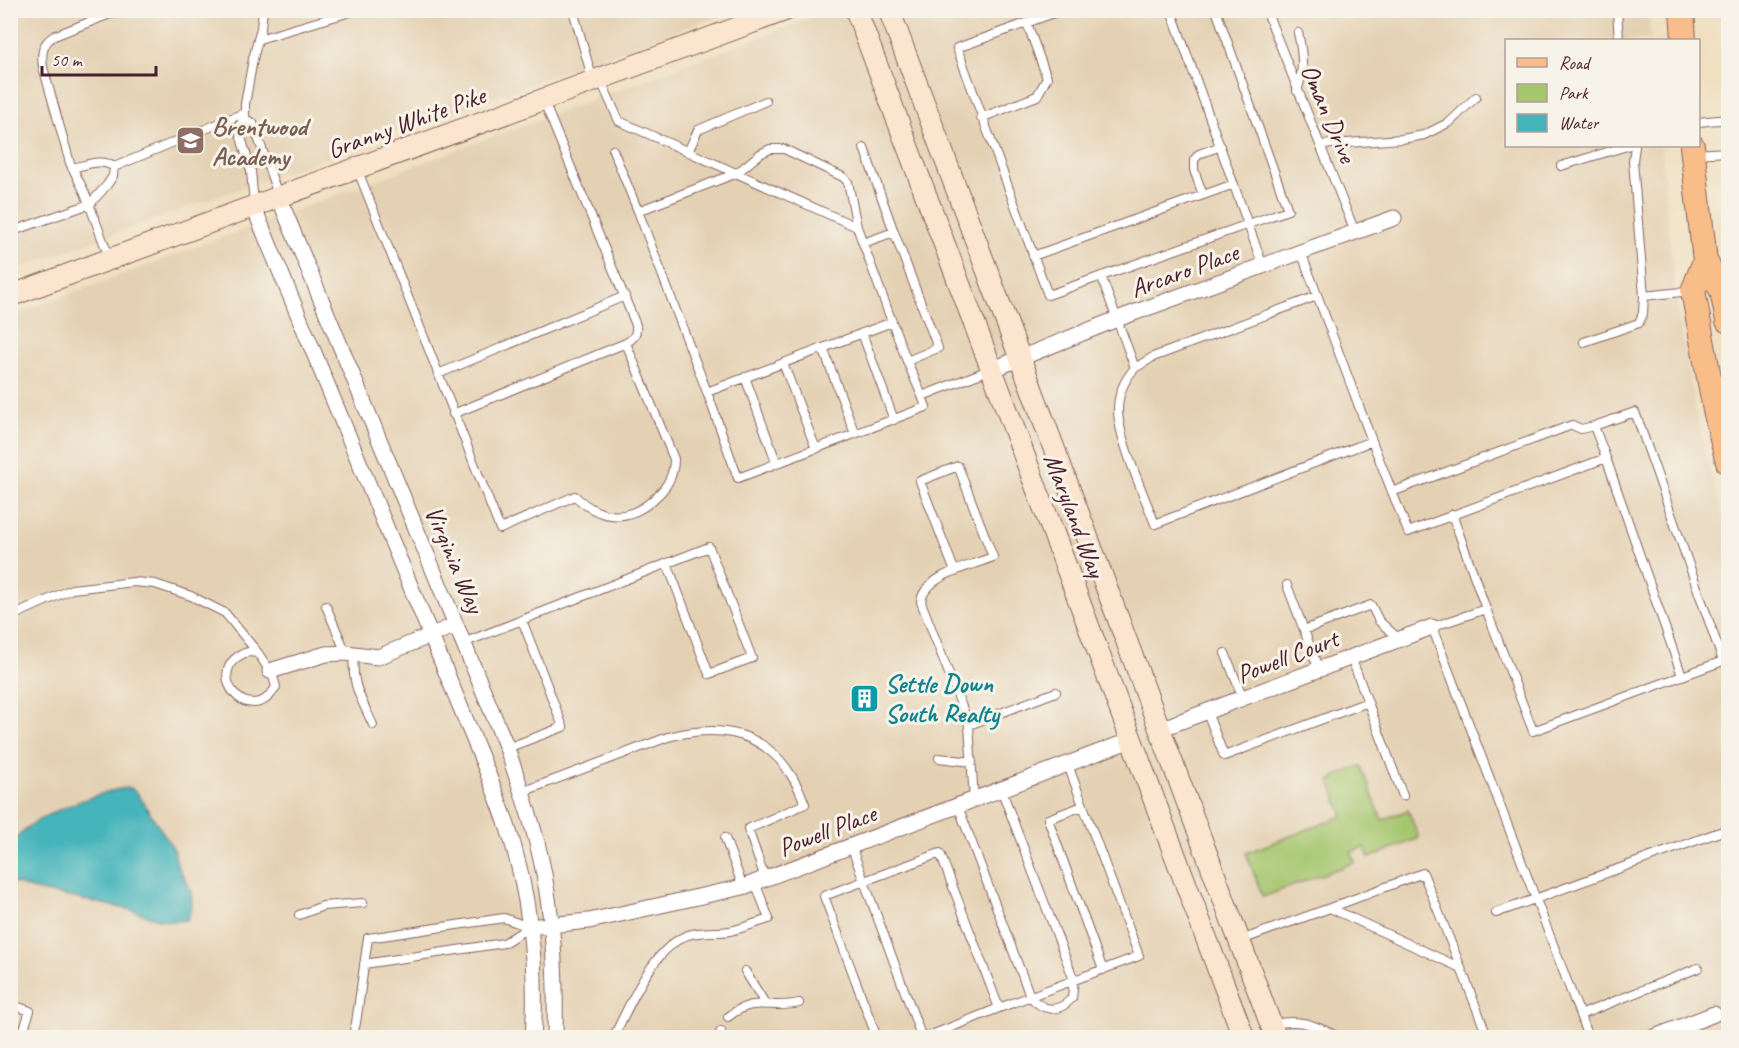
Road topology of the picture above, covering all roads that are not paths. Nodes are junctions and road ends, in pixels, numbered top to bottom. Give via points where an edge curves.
1 (120, 10) edge
2 (263, 10) edge
3 (357, 10) edge
4 (573, 10) edge
5 (786, 10) edge
6 (856, 10) edge
7 (889, 10) edge
8 (1062, 10) edge
9 (1171, 10) edge
10 (1216, 10) edge
11 (1266, 10) edge
12 (1617, 10) edge
13 (1682, 10) edge
14 (1027, 23) junction
15 (1298, 33) dead end
16 (259, 39) junction
17 (1619, 39) edge
18 (1684, 39) edge
19 (597, 81) junction
20 (1297, 91) junction
21 (1476, 97) dead end
22 (544, 100) junction
23 (766, 102) dead end
24 (244, 116) junction
25 (981, 118) junction
26 (1728, 119) edge
27 (1700, 122) edge
28 (1320, 145) junction
29 (1221, 146) junction
30 (1625, 147) edge
31 (1635, 147) edge
32 (864, 148) dead end
33 (614, 150) dead end
34 (1693, 150) edge
35 (688, 152) junction
36 (1728, 152) edge
37 (1561, 166) dead end
38 (114, 167) junction
39 (72, 168) junction
40 (357, 169) junction
41 (737, 173) junction
42 (1234, 184) junction
43 (1203, 195) junction
44 (279, 198) junction
45 (90, 204) junction
46 (254, 208) junction
47 (638, 211) junction
48 (1394, 218) dead end
49 (1248, 224) junction
50 (857, 227) junction
51 (10, 232) edge
52 (894, 232) junction
53 (1355, 232) junction
54 (863, 243) junction
55 (1301, 252) junction
56 (1033, 256) junction
57 (110, 261) junction
58 (1705, 261) junction
59 (1263, 266) junction
60 (1101, 276) junction
61 (1693, 291) junction
62 (10, 296) edge
63 (624, 296) junction
64 (1317, 296) junction
65 (1644, 296) junction
66 (1117, 319) junction
67 (1728, 321) edge
68 (892, 322) junction
69 (862, 333) junction
70 (1584, 342) dead end
71 (626, 343) junction
72 (823, 348) junction
73 (1020, 357) junction
74 (907, 360) junction
75 (783, 363) junction
76 (1135, 368) junction
77 (991, 370) junction
78 (438, 374) junction
79 (745, 377) junction
80 (707, 392) junction
81 (921, 396) junction
82 (453, 414) junction
83 (894, 420) junction
84 (1594, 426) junction
85 (855, 434) junction
86 (1372, 441) junction
87 (816, 449) junction
88 (1606, 458) junction
89 (1728, 462) edge
90 (777, 464) junction
91 (1392, 492) junction
92 (1452, 514) junction
93 (667, 563) junction
94 (955, 572) junction
95 (1287, 585) dead end
96 (326, 606) dead end
97 (1486, 609) junction
98 (10, 617) edge
99 (522, 620) junction
100 (456, 625) junction
101 (1432, 627) junction
102 (1304, 630) junction
103 (431, 636) junction
104 (1399, 639) junction
105 (463, 643) junction
106 (258, 653) junction
107 (1225, 653) dead end
108 (350, 654) junction
109 (1351, 657) junction
110 (270, 670) junction
111 (1319, 670) junction
112 (1683, 676) junction
113 (1056, 692) dead end
114 (1243, 698) junction
115 (1368, 702) junction
116 (1207, 712) junction
117 (373, 725) dead end
118 (969, 725) junction
119 (1160, 729) junction
120 (1131, 740) junction
121 (507, 748) junction
122 (939, 758) dead end
123 (972, 762) junction
124 (1068, 765) junction
125 (1002, 789) junction
126 (522, 792) junction
127 (1403, 796) dead end
128 (974, 800) junction
129 (958, 806) junction
130 (1083, 806) junction
131 (1728, 829) edge
132 (725, 838) dead end
133 (851, 846) junction
134 (863, 881) junction
135 (755, 882) junction
136 (1536, 899) junction
137 (363, 903) dead end
138 (1330, 908) junction
139 (1496, 913) dead end
140 (299, 915) dead end
141 (552, 925) junction
142 (529, 927) junction
143 (1239, 940) junction
144 (364, 964) junction
145 (1461, 968) junction
146 (1698, 968) dead end
147 (1103, 970) junction
148 (745, 971) dead end
149 (1074, 980) junction
150 (1030, 996) junction
151 (799, 1003) dead end
152 (10, 1004) edge
153 (766, 1005) junction
154 (999, 1008) junction
155 (1714, 1014) dead end
156 (1580, 1015) junction
157 (728, 1017) dead end
158 (1274, 1031) edge
159 (1657, 1037) edge
160 (21, 1038) edge
161 (352, 1038) edge
162 (533, 1038) edge
163 (555, 1038) edge
164 (613, 1038) edge
165 (877, 1038) edge
166 (923, 1038) edge
167 (1244, 1038) edge
168 (1341, 1038) edge
169 (1488, 1038) edge
170 (1588, 1038) edge

1 - 39 lane via 57,34 48,40 42,52
2 - 16 lane, Virginia Way
3 - 16 lane
4 - 19 lane
5 - 19 main road, Granny White Pike
6 - 77 main road, Maryland Way
7 - 73 main road, Maryland Way
8 - 14 lane
9 - 29 lane
10 - 49 lane via 1288,210
11 - 20 lane, Oman Drive
12 - 17 lane
13 - 18 main road
14 - 25 lane via 1047,78 1037,96
14 - 25 lane via 957,48
15 - 20 lane via 1303,69
16 - 24 lane, Virginia Way
19 - 22 main road, Granny White Pike
19 - 35 lane via 619,122
20 - 28 lane, Oman Drive
21 - 28 lane via 1450,122 1424,135
22 - 40 main road, Granny White Pike
22 - 63 lane
23 - 35 lane via 698,130
24 - 38 lane
24 - 44 lane, Virginia Way via 253,123
24 - 46 lane, Virginia Way via 238,127 251,171
25 - 56 lane
26 - 27 lane
28 - 53 lane, Oman Drive
29 - 42 lane
29 - 43 lane via 1199,154 1194,160
30 - 37 lane
31 - 65 lane
32 - 52 lane
33 - 47 lane
34 - 36 lane
34 - 58 main road
35 - 41 lane
38 - 39 lane via 100,162
38 - 45 lane via 108,185
39 - 45 lane
40 - 44 main road, Granny White Pike
40 - 78 lane
41 - 47 lane
41 - 50 lane
41 - 50 lane via 760,154 784,149 848,182
42 - 43 lane
42 - 49 lane
43 - 56 lane
44 - 46 main road, Granny White Pike
44 - 100 street, Virginia Way
45 - 51 lane
45 - 57 lane
46 - 57 main road, Granny White Pike
46 - 103 street, Virginia Way
47 - 80 lane
48 - 53 street, Arcaro Place
49 - 59 lane
49 - 60 lane
50 - 54 lane
52 - 54 lane
52 - 74 lane via 938,348
53 - 55 street, Arcaro Place
54 - 68 lane
55 - 59 street, Arcaro Place
55 - 64 lane
56 - 60 lane via 1048,296
57 - 62 main road, Granny White Pike
58 - 61 main road
58 - 67 main road via 1722,291
59 - 66 street, Arcaro Place
60 - 66 lane
61 - 65 lane
61 - 89 main road
63 - 71 lane via 636,325 633,339
63 - 78 lane
64 - 76 lane via 1154,357
64 - 86 lane
65 - 70 lane via 1639,323
66 - 73 street, Arcaro Place
66 - 76 lane
68 - 69 lane
68 - 74 lane
69 - 72 lane
69 - 83 lane
71 - 82 lane
71 - 82 lane via 674,459 665,488 643,508 623,515 605,515 574,496 500,529
72 - 75 lane
72 - 85 lane
73 - 77 street, Arcaro Place
73 - 119 main road, Maryland Way
74 - 81 lane
75 - 79 lane
75 - 87 lane
76 - 86 lane via 1122,390 1119,417 1155,524
77 - 81 lane
77 - 120 main road, Maryland Way
78 - 82 lane
79 - 80 lane
79 - 90 lane
80 - 90 lane via 738,478
81 - 83 lane via 926,407
83 - 85 lane
84 - 88 lane
84 - 91 lane via 1581,429 1572,425
84 - 112 lane via 1635,412 1723,661
85 - 87 lane
86 - 91 lane
87 - 90 lane
88 - 92 lane
88 - 112 lane
91 - 92 lane via 1408,532
92 - 97 lane
93 - 93 lane via 709,547 752,658 709,674
93 - 99 lane
94 - 94 lane via 993,557 958,466 920,481
94 - 118 lane via 932,582 921,602
95 - 102 lane
96 - 108 lane
97 - 101 lane
97 - 112 lane via 1533,731
98 - 106 lane via 72,589 134,582 155,584 225,613
99 - 105 lane
99 - 121 lane via 563,727
100 - 103 street
100 - 105 street, Virginia Way
101 - 104 street, Powell Court
101 - 136 lane
102 - 104 lane via 1371,605 1379,621
102 - 111 lane
103 - 108 street via 378,657
103 - 142 street, Virginia Way via 506,821
104 - 109 street, Powell Court
105 - 121 street, Virginia Way
106 - 110 lane
106 - 110 lane via 243,654 232,663 227,679 232,693 244,702 265,700 276,687
107 - 114 lane
108 - 110 street via 308,658
108 - 117 lane via 354,682
109 - 111 street, Powell Court
109 - 115 lane
111 - 114 street, Powell Court
113 - 118 lane
114 - 116 street, Powell Court
115 - 116 lane via 1224,756
115 - 127 lane
116 - 119 street, Powell Court
118 - 123 lane
119 - 120 main road
119 - 143 main road, Maryland Way
120 - 124 street, Powell Place
120 - 167 main road, Maryland Way
121 - 126 street, Virginia Way
122 - 123 lane
123 - 128 lane
124 - 125 street, Powell Place
124 - 130 lane
125 - 128 street, Powell Place
125 - 149 lane
126 - 135 lane via 689,731 737,734 777,756 797,782 805,804 748,829
126 - 141 street, Virginia Way via 546,884
128 - 129 street, Powell Place
129 - 133 street, Powell Place
129 - 150 lane
130 - 147 lane via 1048,819
130 - 147 lane via 1139,956
131 - 136 lane
132 - 135 lane
133 - 134 lane
133 - 135 street, Powell Place
134 - 154 lane via 940,853
134 - 165 lane via 824,896
134 - 166 lane
135 - 141 street, Powell Place via 589,921
135 - 164 lane via 769,919 729,931 688,935 674,944 643,980
136 - 139 lane
136 - 156 lane
137 - 140 lane via 323,906
138 - 143 lane
138 - 145 lane
138 - 145 lane via 1423,873
141 - 142 street, Powell Place
141 - 163 street, Virginia Way
142 - 144 lane via 504,943
142 - 144 lane via 504,918 368,938
142 - 162 street, Virginia Way
143 - 158 main road, Maryland Way
144 - 161 lane
145 - 169 lane
146 - 156 lane
147 - 149 lane
148 - 153 lane
149 - 150 lane
149 - 150 lane via 1072,998 1055,1009 1042,1008
150 - 154 lane
151 - 153 lane
152 - 160 lane via 30,1011
153 - 157 lane via 750,1004
154 - 166 lane
155 - 159 street
156 - 170 lane
158 - 168 lane via 1287,1022 1304,1022

